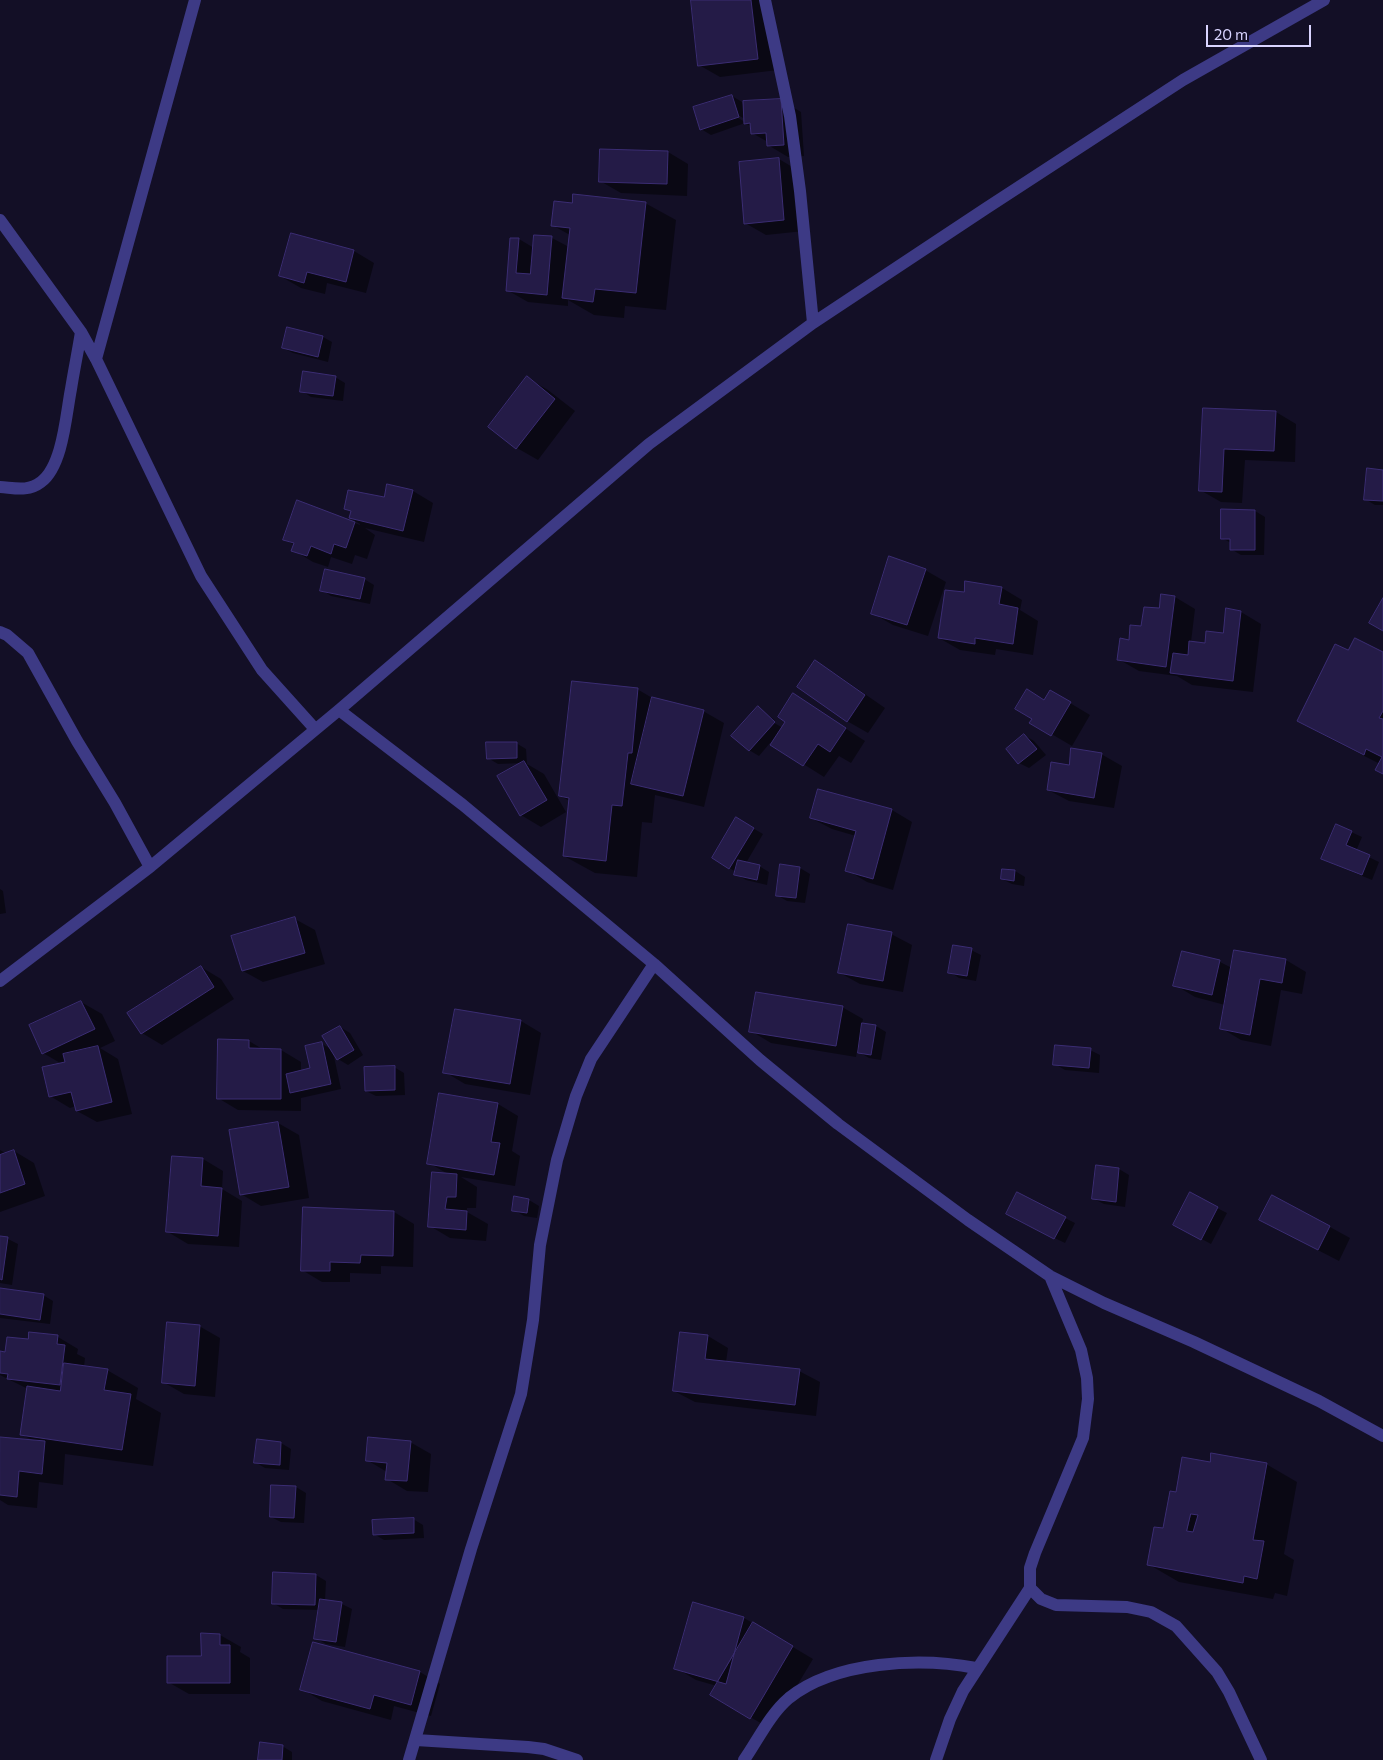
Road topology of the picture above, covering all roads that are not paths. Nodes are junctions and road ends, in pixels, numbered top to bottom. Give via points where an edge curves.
1 (195, 0) edge
2 (765, 0) edge
3 (1324, 0) edge
4 (0, 220) edge
5 (813, 323) junction
6 (81, 332) junction
7 (96, 359) junction
8 (0, 487) edge
9 (0, 632) edge
10 (339, 710) junction
11 (316, 729) junction
12 (150, 867) junction
13 (654, 964) junction
14 (0, 981) edge
15 (1050, 1276) junction
16 (1383, 1436) edge
17 (1030, 1588) junction
18 (976, 1668) junction
19 (416, 1740) junction
20 (410, 1760) edge
21 (578, 1760) edge
22 (744, 1760) edge
23 (936, 1760) edge
24 (1260, 1760) edge

1 - 7 street
2 - 5 street via 790,116
3 - 5 street via 1183,80
4 - 6 street
5 - 10 street via 649,444
6 - 7 street
6 - 8 street via 62,437 52,468 42,482 24,490
7 - 11 street via 201,576 262,670
9 - 12 street via 7,634 28,653
10 - 11 street
10 - 13 street via 463,805
11 - 12 street
12 - 14 street
13 - 15 street via 760,1060 838,1124
13 - 19 street via 591,1059 576,1096 557,1160 540,1245 532,1328 521,1394 471,1548
15 - 16 street via 1319,1401
15 - 17 street via 1081,1350 1088,1399 1082,1438 1030,1568
17 - 18 street
17 - 24 street via 1041,1599 1056,1605 1127,1607 1151,1612 1176,1626 1217,1672
18 - 22 street via 951,1663 866,1666 804,1687 787,1700
18 - 23 street via 950,1719
19 - 20 street
19 - 21 street via 528,1747

